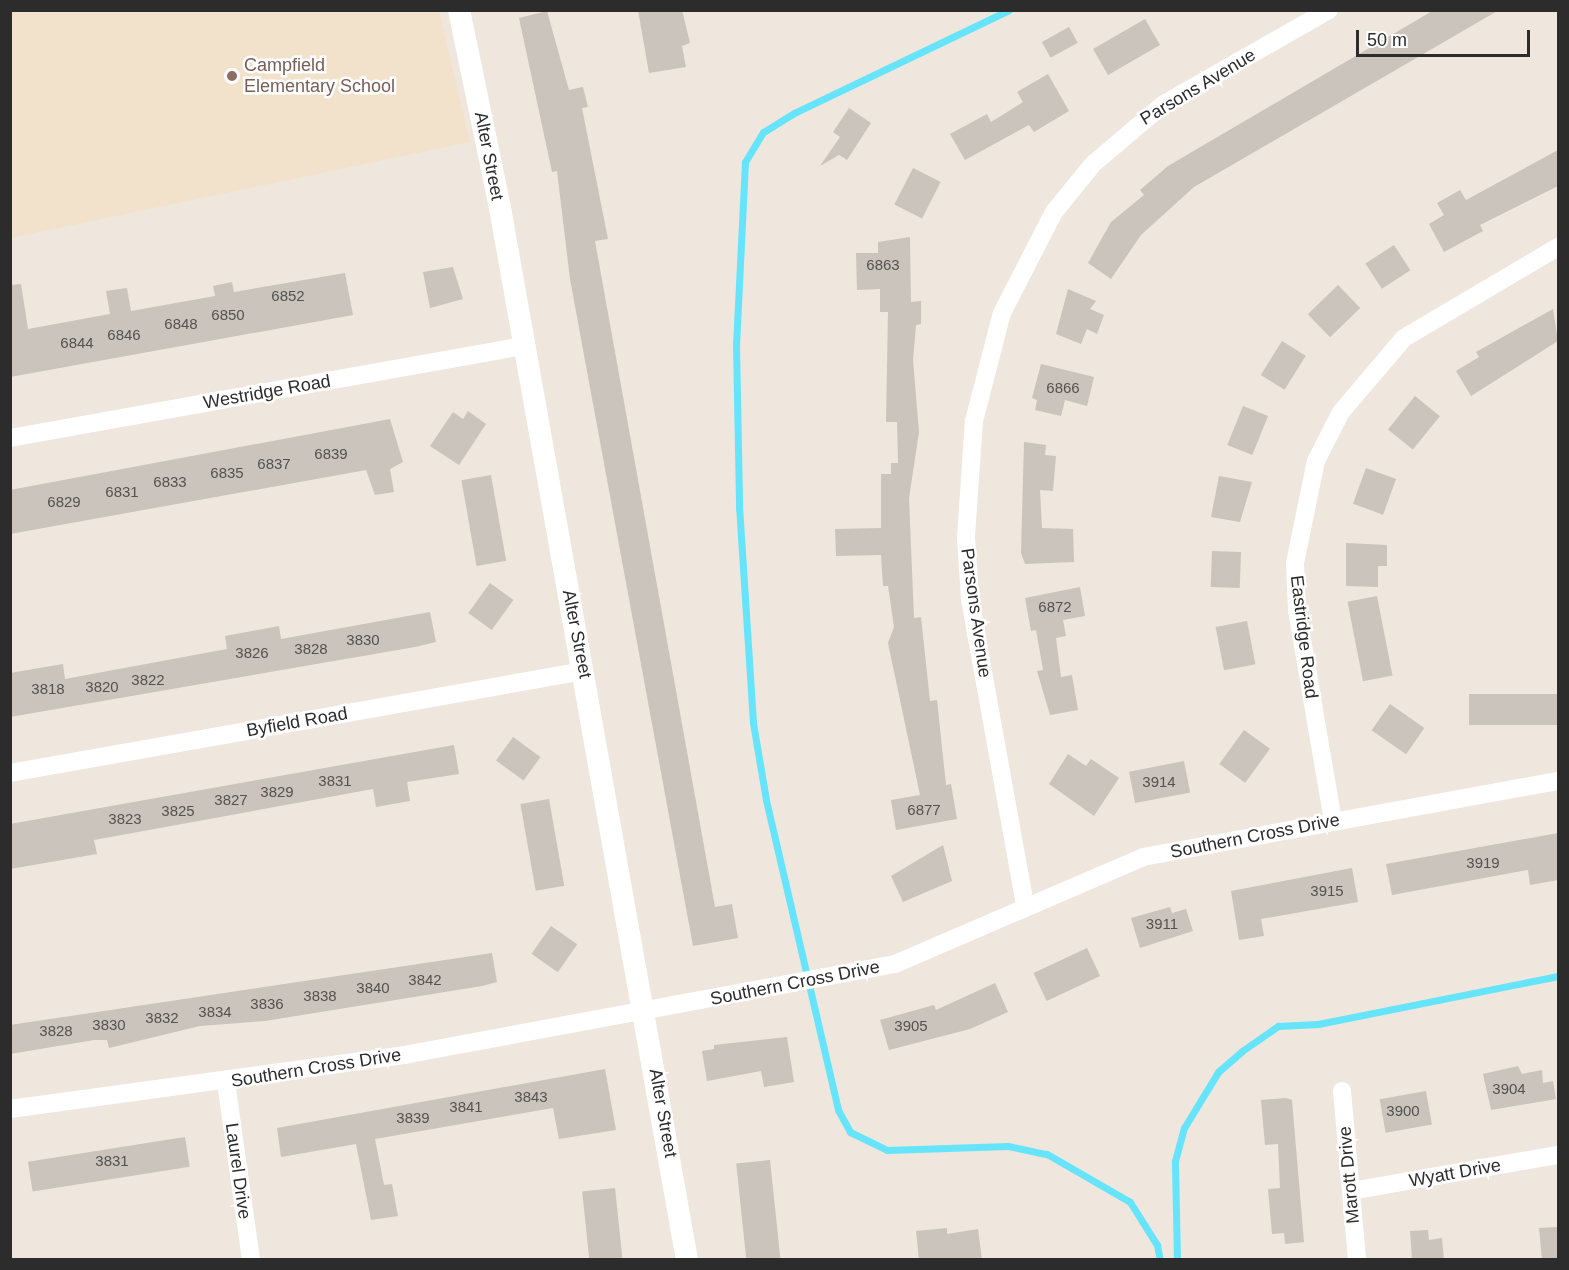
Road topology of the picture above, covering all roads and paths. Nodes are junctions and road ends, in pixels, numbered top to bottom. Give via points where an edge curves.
1 (459, 10) edge
2 (1329, 10) edge
3 (1299, 18) edge
4 (1558, 246) edge
5 (523, 346) junction
6 (10, 438) edge
7 (584, 671) junction
8 (10, 773) edge
9 (1558, 781) edge
10 (1333, 821) junction
11 (1025, 905) junction
12 (645, 1010) junction
13 (226, 1082) junction
14 (1342, 1091) dead end
15 (10, 1109) edge
16 (1558, 1155) edge
17 (1351, 1191) junction
18 (250, 1260) edge
19 (687, 1260) edge
20 (1357, 1260) edge

1 - 5 street, Alter Street
2 - 3 street, Parsons Avenue
3 - 11 street, Parsons Avenue via 1164,104 1093,164 1054,212 1025,263 986,366 967,476 970,598
4 - 10 street, Eastridge Road via 1404,338 1341,412 1316,461 1295,563 1297,610
5 - 6 street, Westridge Road
5 - 7 street, Alter Street
7 - 8 street, Byfield Road
7 - 12 street, Alter Street
9 - 10 street, Southern Cross Drive
10 - 11 street, Southern Cross Drive via 1143,857
11 - 12 street, Southern Cross Drive via 934,950 848,974
12 - 13 street, Southern Cross Drive
12 - 19 street, Alter Street
13 - 15 street, Southern Cross Drive
13 - 18 street, Laurel Drive
14 - 17 street, Marott Drive
16 - 17 street, Wyatt Drive
17 - 20 street, Marott Drive

